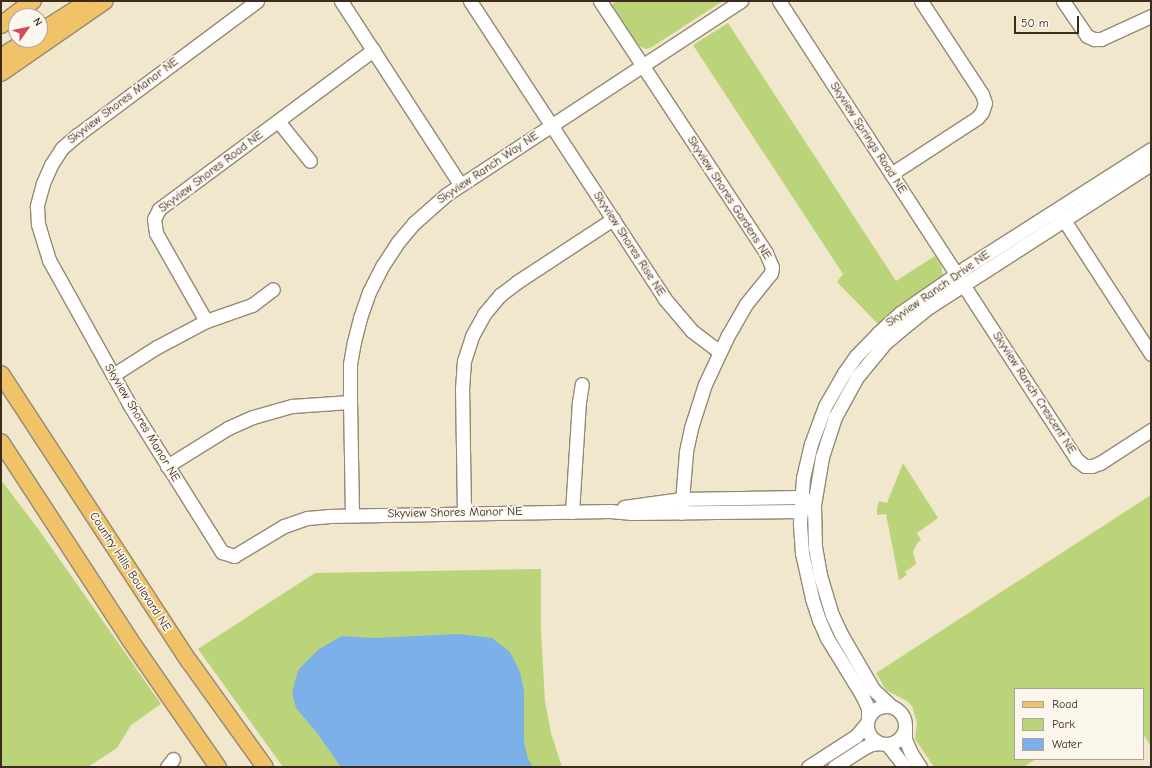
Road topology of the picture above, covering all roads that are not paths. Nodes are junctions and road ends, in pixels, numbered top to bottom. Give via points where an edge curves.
1 (18, 1) edge
2 (32, 1) edge
3 (88, 1) edge
4 (105, 1) edge
5 (257, 1) edge
6 (341, 1) edge
7 (470, 1) edge
8 (600, 1) edge
9 (741, 1) edge
10 (779, 1) edge
11 (921, 1) edge
12 (1063, 1) edge
13 (1, 12) edge
14 (1151, 16) edge
15 (1, 25) edge
16 (48, 27) edge
17 (15, 48) edge
18 (373, 50) junction
19 (1, 57) edge
20 (642, 66) junction
21 (1, 73) edge
22 (278, 121) junction
23 (551, 126) junction
24 (1151, 149) edge
25 (310, 161) dead end
26 (1151, 164) edge
27 (891, 174) junction
28 (460, 184) junction
29 (1057, 209) junction
30 (612, 219) junction
31 (1064, 220) junction
32 (960, 280) junction
33 (273, 289) dead end
34 (206, 321) junction
35 (719, 351) junction
36 (1151, 354) edge
37 (1, 374) edge
38 (113, 375) junction
39 (582, 384) dead end
40 (1, 387) edge
41 (350, 402) junction
42 (1151, 430) edge
43 (1, 442) edge
44 (51, 450) junction
45 (167, 466) junction
46 (801, 497) junction
47 (681, 499) junction
48 (814, 505) junction
49 (610, 510) junction
50 (800, 511) junction
51 (464, 512) junction
52 (572, 512) junction
53 (680, 513) junction
54 (352, 514) junction
55 (891, 706) junction
56 (868, 720) junction
57 (905, 729) junction
58 (884, 744) junction
59 (218, 767) edge
60 (265, 767) edge
61 (808, 767) edge
62 (834, 767) edge
63 (905, 767) edge
64 (920, 767) edge

1 - 13 main road
2 - 15 main road
3 - 16 main road
4 - 21 main road
5 - 38 street, Skyview Shores Manor NE via 77,135 62,148 43,183 37,206 42,242 49,260
6 - 18 street
7 - 23 street, Skyview Shores Rise NE
8 - 20 street
9 - 20 street, Skyview Ranch Way NE
10 - 27 street, Skyview Springs Road NE
11 - 27 street via 982,94 984,104 977,118
12 - 14 street via 1083,31 1094,39 1101,39
17 - 19 main road
18 - 22 street, Skyview Shores Road NE
18 - 28 street
20 - 23 street, Skyview Ranch Way NE
20 - 35 street, Skyview Shores Gardens NE via 766,253 772,267 767,279 746,304
22 - 25 street
22 - 34 street, Skyview Shores Road NE via 156,213 156,233
23 - 28 street, Skyview Ranch Way NE
23 - 30 street, Skyview Shores Rise NE
24 - 29 street, Skyview Ranch Drive NE
26 - 31 street, Skyview Ranch Drive NE
27 - 32 street, Skyview Springs Road NE
28 - 41 street, Skyview Ranch Way NE via 431,207 398,242 369,292 360,318 350,364
29 - 31 street
29 - 32 street, Skyview Ranch Drive NE
30 - 35 street, Skyview Shores Rise NE via 678,316 692,331
30 - 51 street via 500,295 484,314 472,336 464,361 462,389
31 - 32 street, Skyview Ranch Drive NE
31 - 36 street
32 - 42 street, Skyview Ranch Crescent NE via 1077,460 1085,466 1100,463
32 - 46 street, Skyview Ranch Drive NE via 900,313 864,347 844,373 825,406 811,444
32 - 48 street, Skyview Ranch Drive NE via 885,343 857,377 844,399 828,437 817,477
33 - 34 street via 252,305
34 - 38 street via 157,347
35 - 47 street, Skyview Shores Gardens NE via 691,428
37 - 44 main road, Country Hills Boulevard NE
38 - 45 street, Skyview Shores Manor NE
39 - 52 street
40 - 44 main road
41 - 45 street via 292,406 253,417 228,428
41 - 54 street, Skyview Ranch Way NE
43 - 59 main road via 130,640
44 - 60 main road, Country Hills Boulevard NE via 189,661
45 - 54 street, Skyview Shores Manor NE via 217,545 228,555 241,554 284,526 302,520
46 - 47 street, Skyview Shores Manor NE
46 - 48 street
46 - 50 street, Skyview Ranch Drive NE
47 - 49 street, Skyview Shores Manor NE
47 - 53 street, Skyview Shores Gardens NE
48 - 50 street, Skyview Shores Manor NE
48 - 55 street, Skyview Ranch Drive NE via 815,547 832,615 873,689
49 - 52 street, Skyview Shores Manor NE
49 - 53 street, Skyview Shores Manor NE via 632,513
50 - 53 street, Skyview Shores Manor NE
50 - 56 street, Skyview Ranch Drive NE via 802,553 812,598 827,638 868,708
51 - 52 street, Skyview Shores Manor NE
51 - 54 street, Skyview Shores Manor NE
55 - 56 street via 880,706
55 - 57 street via 901,712
56 - 58 street via 867,729 871,737
56 - 61 street via 856,736
57 - 58 street via 898,739
57 - 64 street via 905,739
58 - 62 street via 872,744 863,748
58 - 63 street

